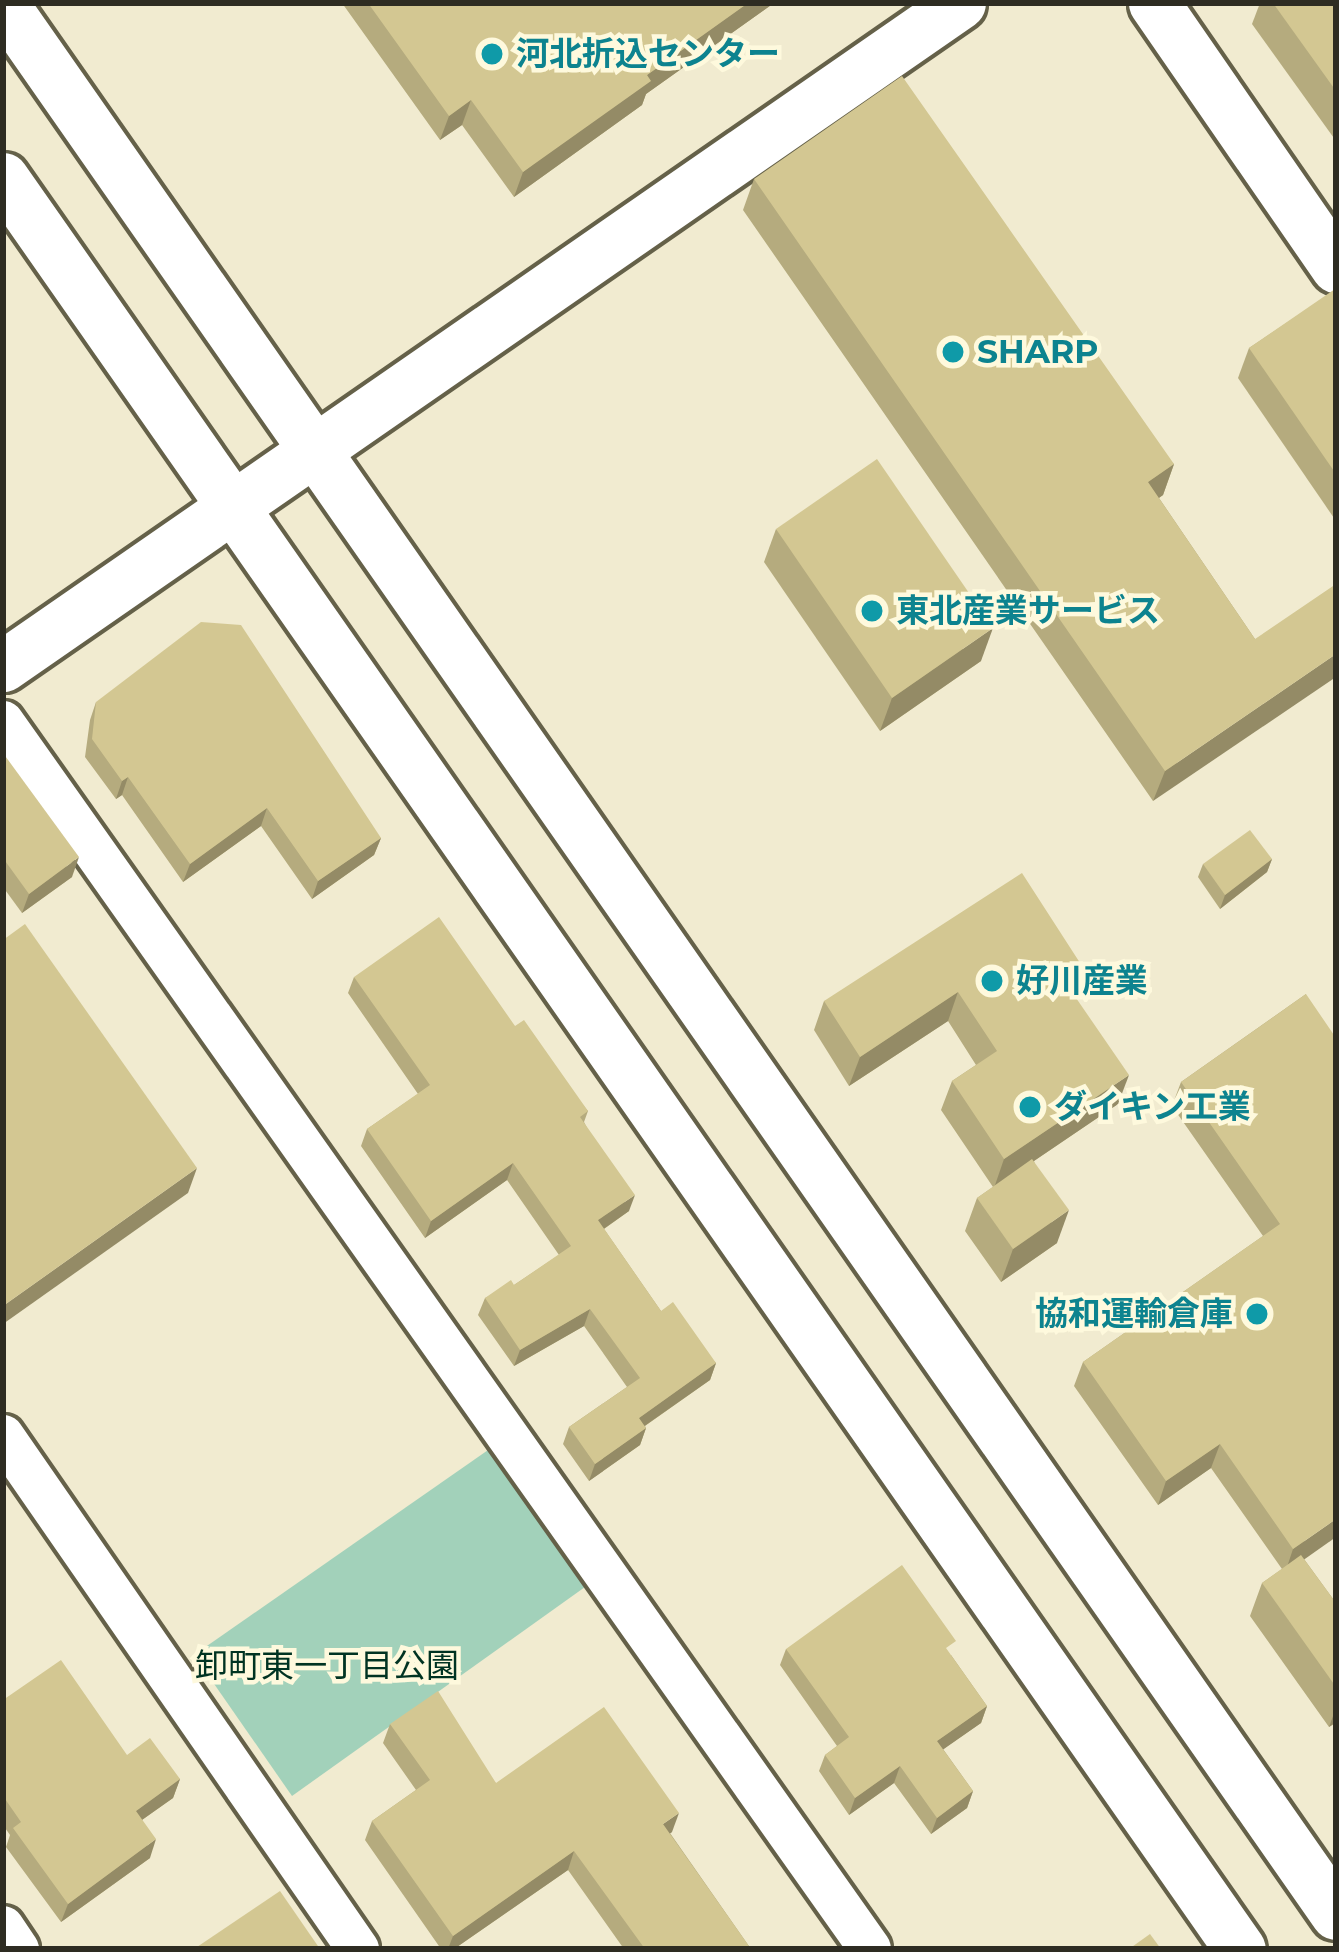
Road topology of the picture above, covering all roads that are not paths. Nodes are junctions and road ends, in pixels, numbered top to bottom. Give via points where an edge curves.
1 (960, 3) edge
2 (1154, 3) edge
3 (3, 4) edge
4 (3, 178) edge
5 (1336, 267) edge
6 (314, 449) junction
7 (233, 506) junction
8 (3, 665) edge
9 (3, 722) edge
10 (3, 1436) edge
11 (1336, 1914) edge
12 (3, 1927) edge
13 (18, 1949) edge
14 (358, 1949) edge
15 (871, 1949) edge
16 (1240, 1949) edge

1 - 6 street
2 - 5 street
3 - 6 street
4 - 7 street
6 - 7 street
6 - 11 street
7 - 8 street
7 - 16 street
9 - 15 street
10 - 14 street
12 - 13 street

